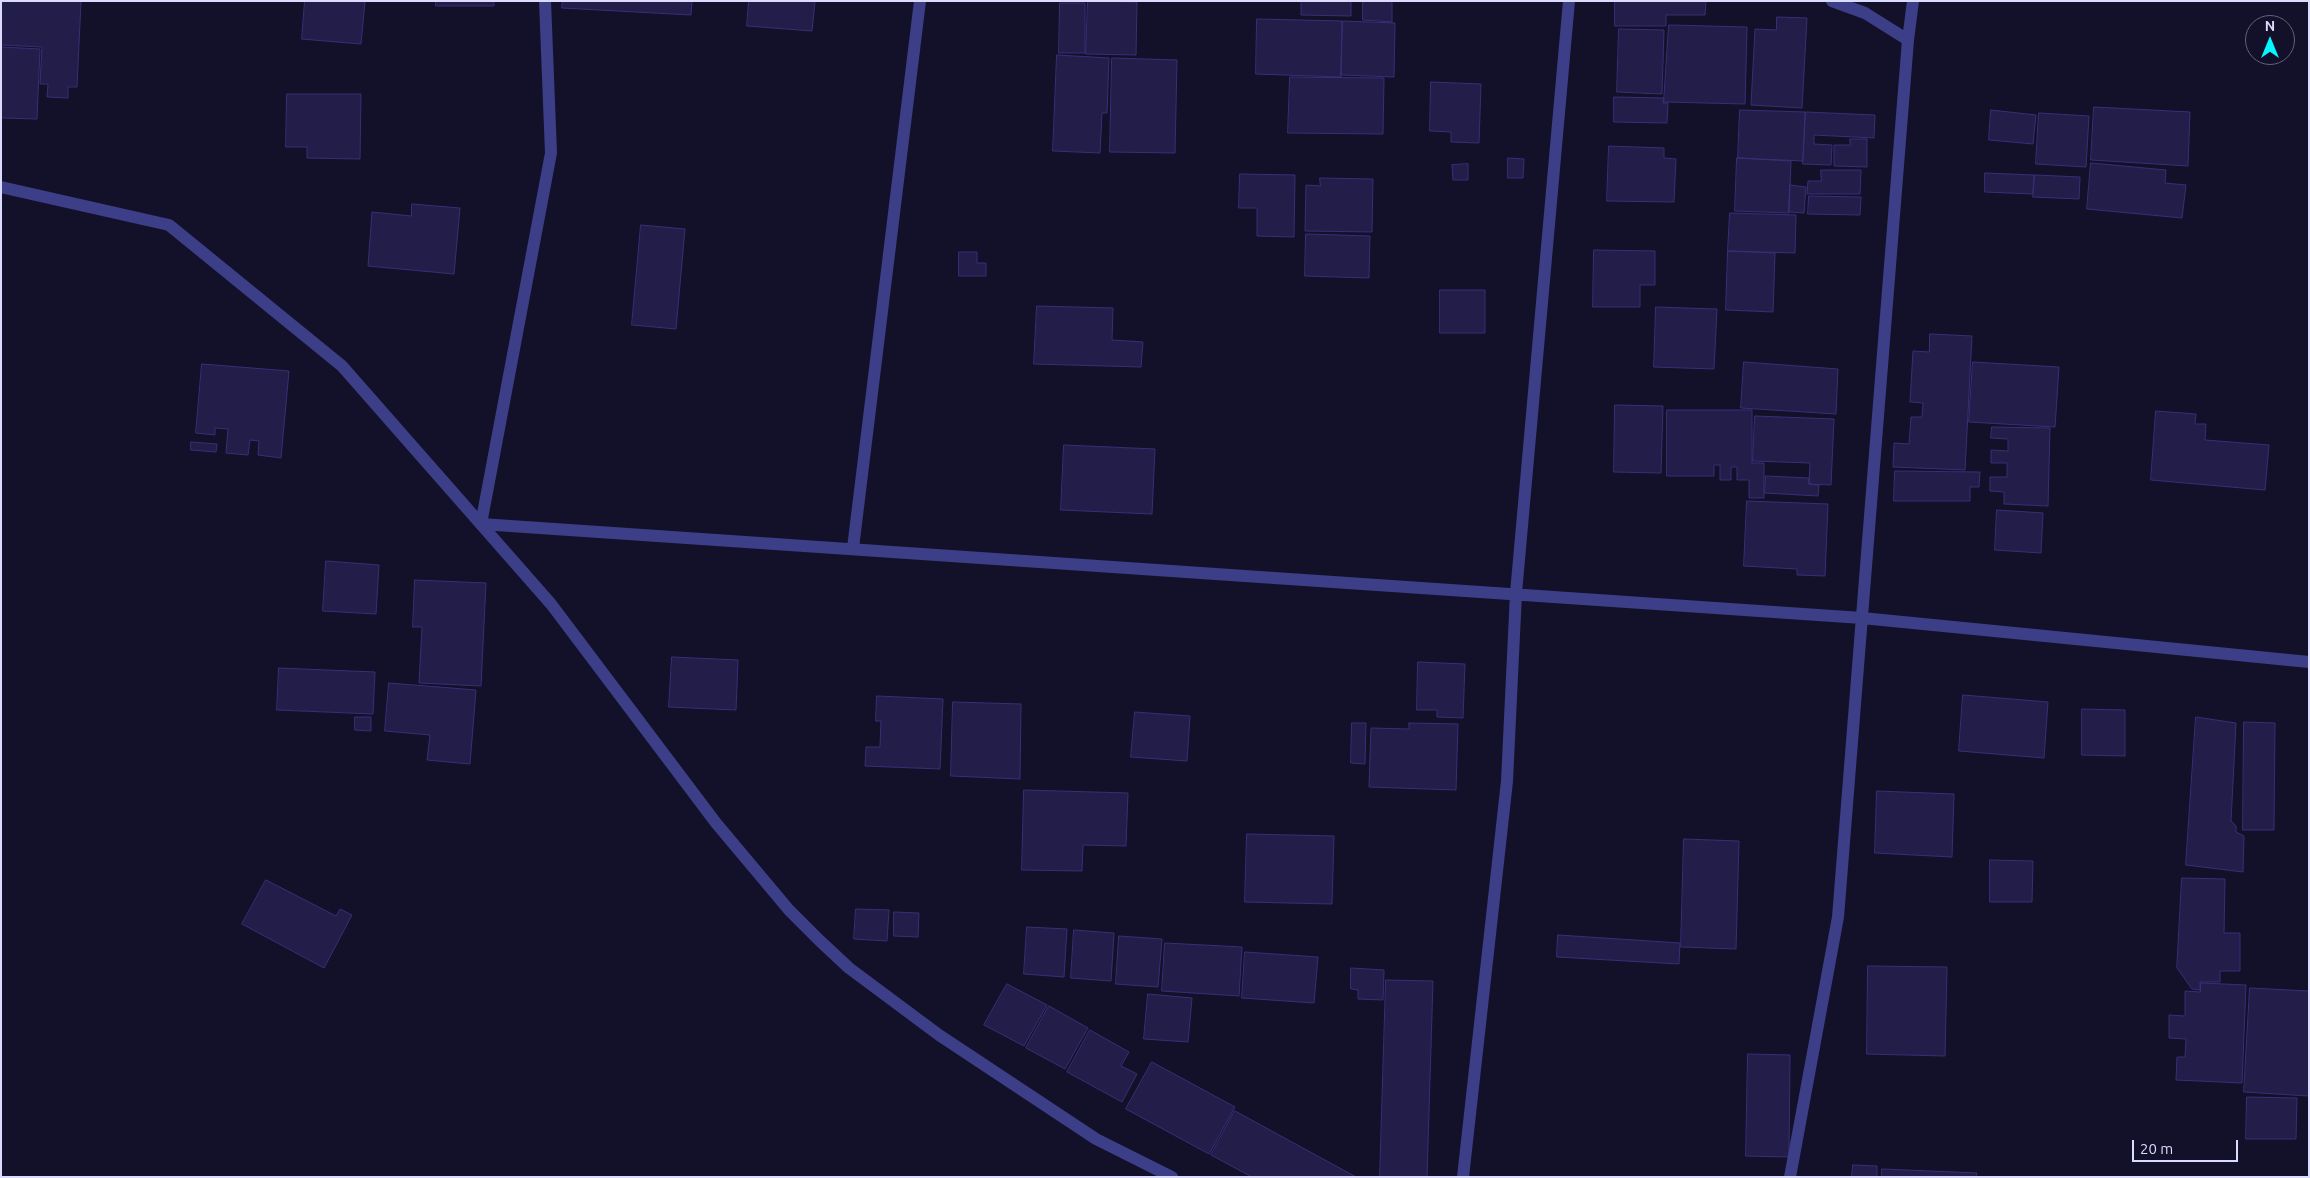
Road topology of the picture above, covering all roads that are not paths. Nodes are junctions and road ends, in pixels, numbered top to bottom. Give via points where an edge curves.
1 (545, 1) edge
2 (920, 1) edge
3 (1569, 1) edge
4 (1832, 1) edge
5 (1913, 1) edge
6 (1908, 40) junction
7 (1, 187) edge
8 (481, 524) junction
9 (853, 548) junction
10 (1516, 593) junction
11 (1862, 618) junction
12 (2309, 662) edge
13 (1172, 1177) edge
14 (1463, 1177) edge
15 (1790, 1177) edge

1 - 8 street via 551,153
2 - 9 street
3 - 10 street
4 - 6 street via 1865,13
5 - 6 street
6 - 11 street
7 - 8 street via 169,225 342,366
8 - 9 street
8 - 13 street via 551,604 716,823 789,910 819,940 849,968 956,1046 1096,1139
9 - 10 street
10 - 11 street
10 - 14 street via 1507,781
11 - 12 street
11 - 15 street via 1838,917

